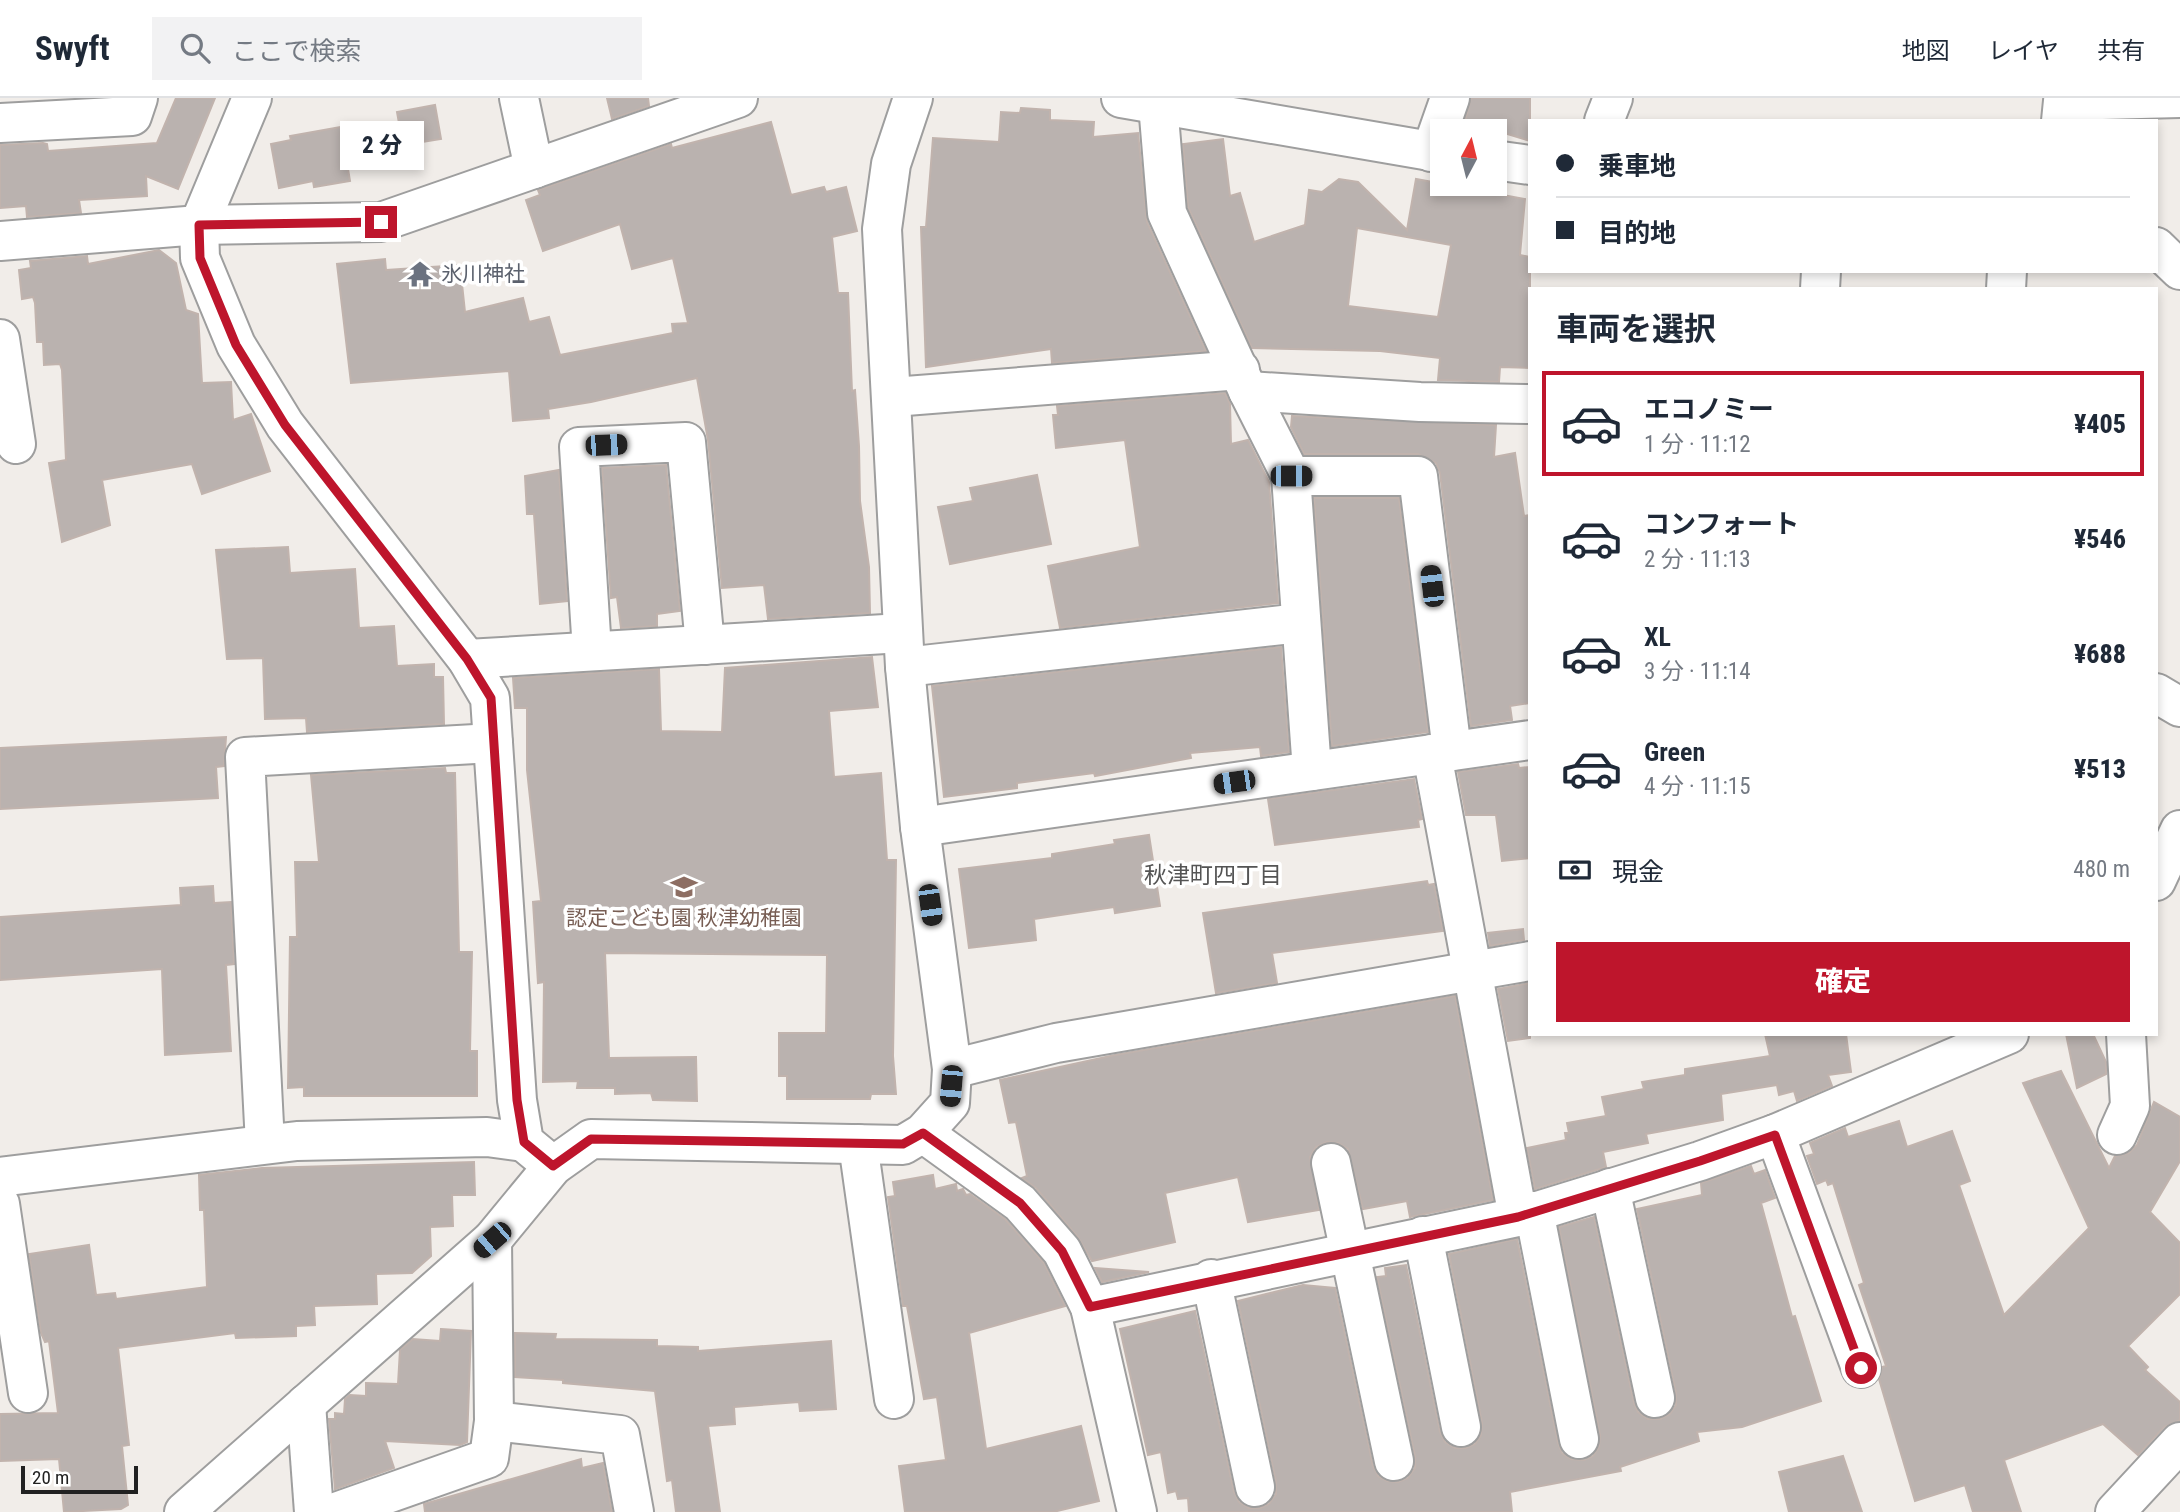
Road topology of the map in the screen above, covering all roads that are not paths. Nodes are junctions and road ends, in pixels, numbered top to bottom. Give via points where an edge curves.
1 (138, 98) edge
2 (252, 98) edge
3 (519, 98) edge
4 (738, 98) edge
5 (913, 98) edge
6 (1121, 98) edge
7 (1450, 98) edge
8 (1613, 98) edge
9 (2180, 98) edge
10 (1158, 104) junction
11 (1445, 119) edge
12 (1605, 119) edge
13 (2060, 119) edge
14 (0, 123) edge
15 (1430, 152) edge
16 (1507, 162) edge
17 (1528, 165) edge
18 (534, 169) junction
19 (199, 225) junction
20 (0, 241) edge
21 (2158, 249) edge
22 (2180, 270) edge
23 (0, 339) edge
24 (1244, 380) junction
25 (893, 397) junction
26 (1528, 404) edge
27 (16, 444) dead end
28 (1291, 476) junction
29 (1300, 623) junction
30 (705, 645) junction
31 (904, 650) junction
32 (592, 651) junction
33 (467, 659) junction
34 (2158, 695) edge
35 (2180, 707) edge
36 (1528, 740) edge
37 (493, 743) junction
38 (1442, 753) junction
39 (1312, 771) junction
40 (920, 827) junction
41 (2180, 830) edge
42 (2158, 877) edge
43 (1528, 961) edge
44 (1472, 972) junction
45 (1999, 1036) edge
46 (2126, 1036) edge
47 (1972, 1042) edge
48 (952, 1069) junction
49 (923, 1133) junction
50 (1775, 1135) junction
51 (2117, 1135) dead end
52 (524, 1142) junction
53 (265, 1144) junction
54 (858, 1144) junction
55 (1331, 1163) dead end
56 (553, 1166) junction
57 (0, 1177) edge
58 (1610, 1188) junction
59 (0, 1204) edge
60 (1526, 1214) junction
61 (1423, 1236) junction
62 (492, 1240) junction
63 (1351, 1250) junction
64 (1211, 1279) junction
65 (1090, 1307) junction
66 (1861, 1368) dead end
67 (28, 1393) dead end
68 (1655, 1398) dead end
69 (894, 1399) dead end
70 (306, 1404) junction
71 (494, 1420) junction
72 (1461, 1427) dead end
73 (1579, 1439) dead end
74 (2180, 1442) edge
75 (1394, 1461) dead end
76 (1255, 1487) dead end
77 (414, 1499) edge
78 (184, 1512) edge
79 (314, 1512) edge
80 (337, 1512) edge
81 (634, 1512) edge
82 (1137, 1512) edge
83 (2115, 1512) edge

1 - 14 street via 132,116
2 - 19 street
3 - 18 street
4 - 18 street
5 - 25 street via 891,164 882,229
6 - 10 street
7 - 11 street
8 - 12 street
9 - 13 street via 2063,101
10 - 15 street
10 - 24 street via 1167,213
16 - 17 street
18 - 19 street via 381,222
19 - 20 street
19 - 33 street via 200,258 236,345 285,425
21 - 22 street
23 - 27 street
24 - 25 street
24 - 26 street via 1420,402
24 - 28 street
25 - 31 street
28 - 29 street
28 - 38 street via 1418,476
29 - 31 street
29 - 39 street
30 - 31 street
30 - 32 street
30 - 32 street via 686,442 579,447
31 - 40 street
32 - 33 street
33 - 37 street via 491,698
34 - 35 street
36 - 38 street
37 - 52 street via 516,1087
37 - 53 street via 245,757
38 - 39 street
38 - 44 street
39 - 40 street
40 - 48 street
41 - 42 street
43 - 44 street
44 - 48 street via 1056,1043
44 - 60 street
45 - 47 street
46 - 51 street via 2130,1107
47 - 50 street
48 - 49 street via 950,1103
49 - 54 street via 903,1144
49 - 65 street via 1020,1203 1062,1251
50 - 58 street
50 - 66 street
52 - 53 street via 487,1137
52 - 56 street
53 - 57 street
54 - 56 street via 591,1139
54 - 69 street
55 - 63 street
56 - 62 street
58 - 60 street
58 - 68 street
59 - 67 street
60 - 61 street
60 - 73 street
61 - 63 street
61 - 72 street
62 - 70 street
62 - 71 street
63 - 64 street
63 - 75 street
64 - 65 street
64 - 76 street
65 - 82 street
70 - 78 street
70 - 79 street
71 - 77 street via 489,1458
71 - 81 street via 620,1436
74 - 83 street
77 - 80 street

